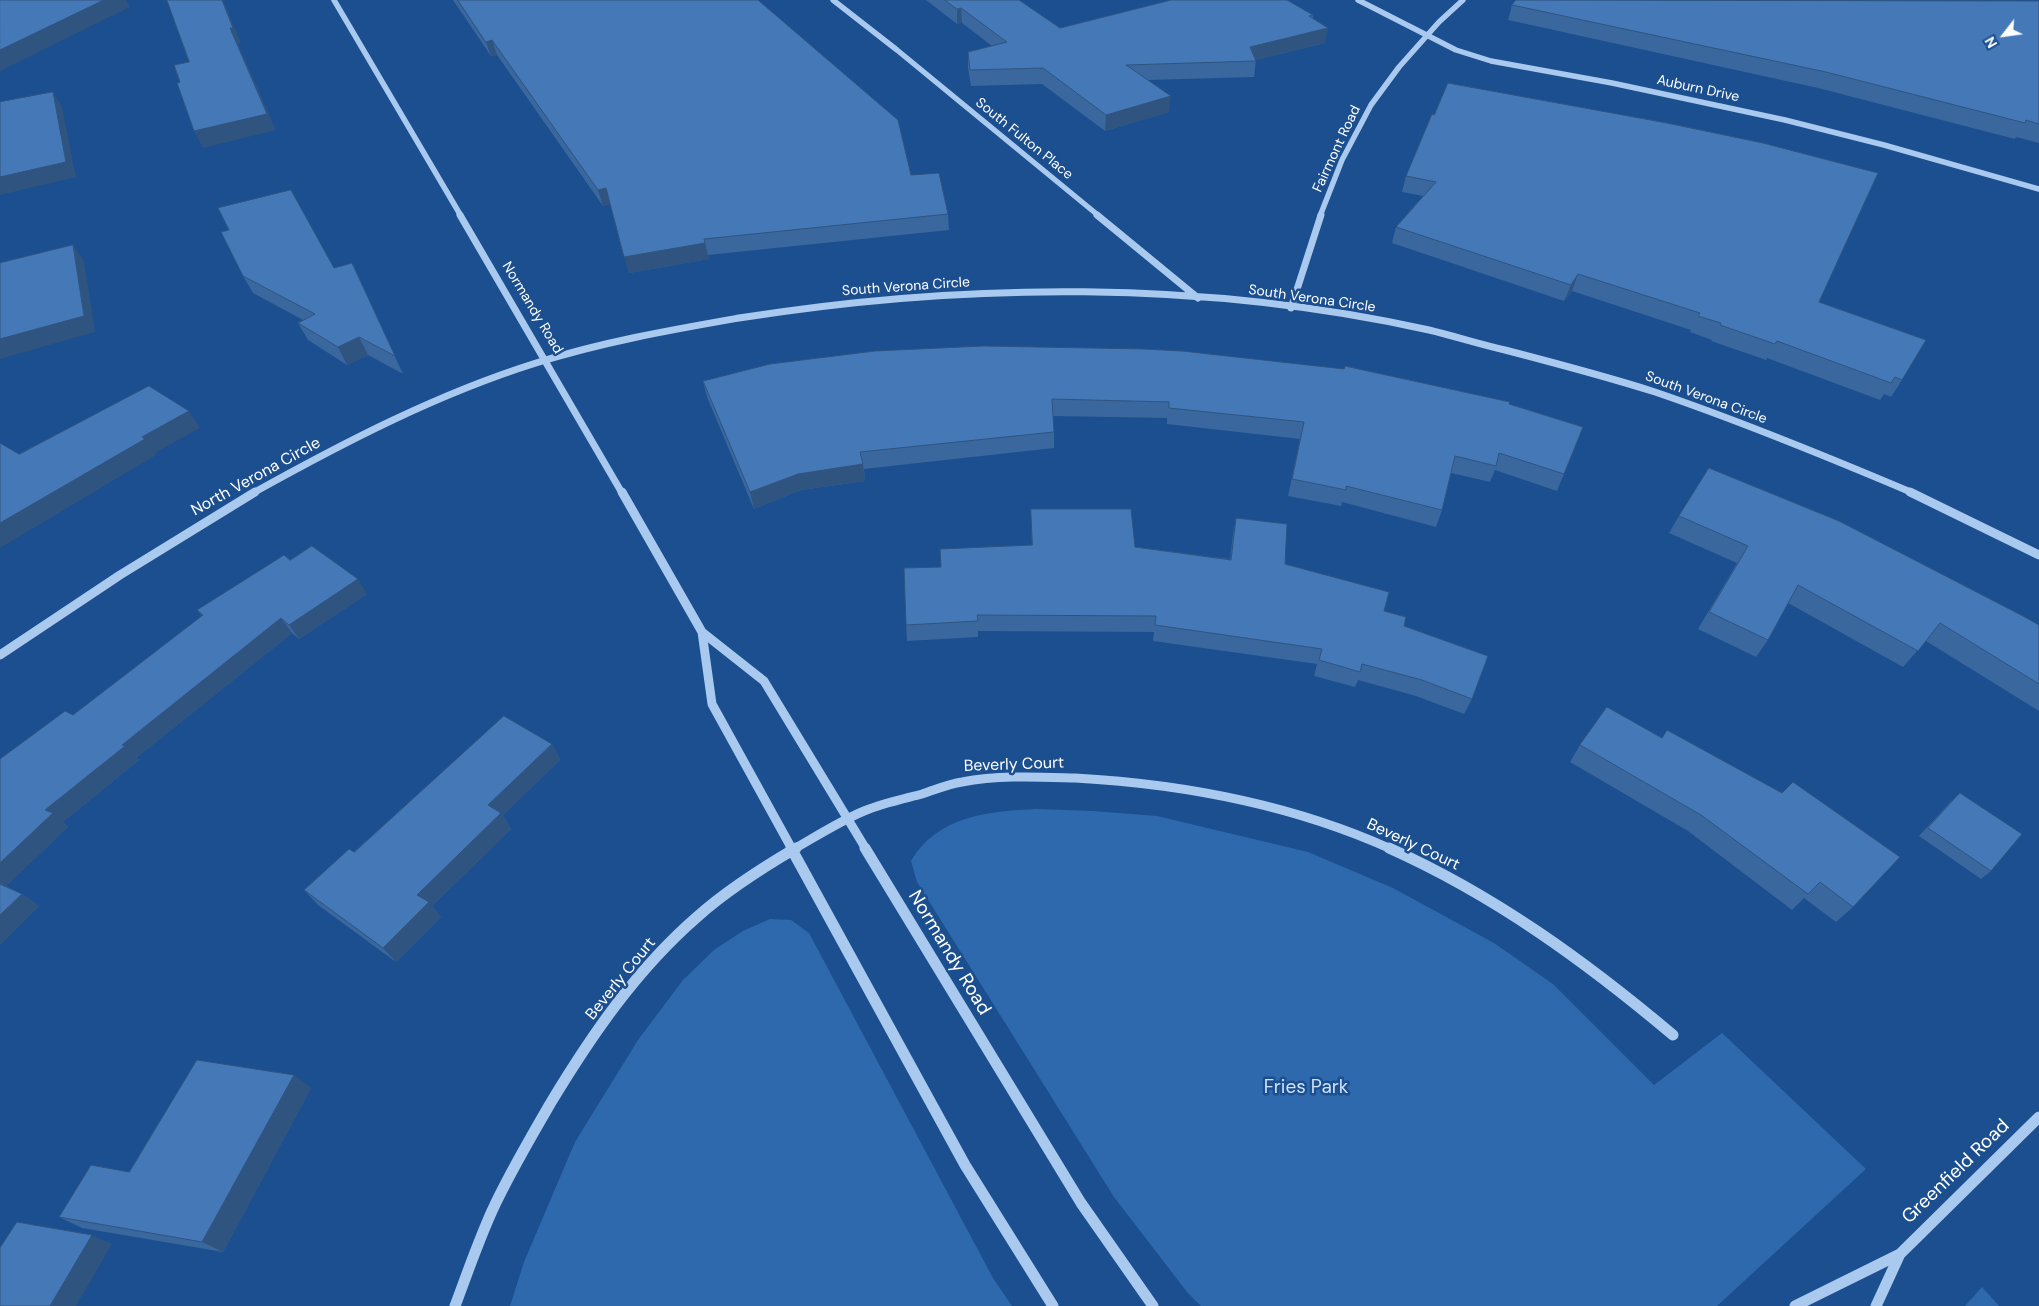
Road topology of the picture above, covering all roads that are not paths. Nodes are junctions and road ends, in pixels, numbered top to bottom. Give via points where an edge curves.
1 (334, 0) edge
2 (833, 0) edge
3 (1358, 0) edge
4 (1463, 0) edge
5 (1426, 36) junction
6 (2039, 190) edge
7 (1198, 298) junction
8 (1291, 308) junction
9 (545, 360) junction
10 (2039, 555) edge
11 (702, 632) junction
12 (0, 655) edge
13 (848, 819) junction
14 (792, 850) junction
15 (1673, 1035) dead end
16 (2039, 1117) edge
17 (1900, 1254) junction
18 (455, 1306) edge
19 (1053, 1306) edge
20 (1153, 1306) edge
21 (1795, 1306) edge
22 (1876, 1306) edge

1 - 9 street, Normandy Road
2 - 7 street, South Fulton Place
3 - 5 street, Auburn Drive
4 - 5 street, Fairmont Road via 1441,17
5 - 6 street, Auburn Drive via 1491,61 1785,120
5 - 8 street, Fairmont Road via 1387,80 1361,122 1333,183
7 - 8 street, South Verona Circle
7 - 9 street, South Verona Circle via 1080,291 915,296 710,323
8 - 10 street, South Verona Circle via 1427,330 1664,395 1795,444 1937,504
9 - 11 street, Normandy Road
9 - 12 street, North Verona Circle via 501,375 368,432 237,501 81,599
11 - 13 street, Normandy Road via 764,681
11 - 14 street, Normandy Road via 712,704
13 - 14 street, Beverly Court
13 - 15 street, Beverly Court via 866,809 963,781 1027,777 1155,783 1225,794 1291,810 1427,865 1476,892 1611,983
13 - 20 street, Normandy Road via 1081,1203
14 - 18 street, Beverly Court via 734,886 681,930 639,974 588,1042 486,1223
14 - 19 street, Normandy Road via 965,1165
16 - 17 street, Greenfield Road
17 - 21 street, Greenfield Road
17 - 22 street, Greenfield Road

